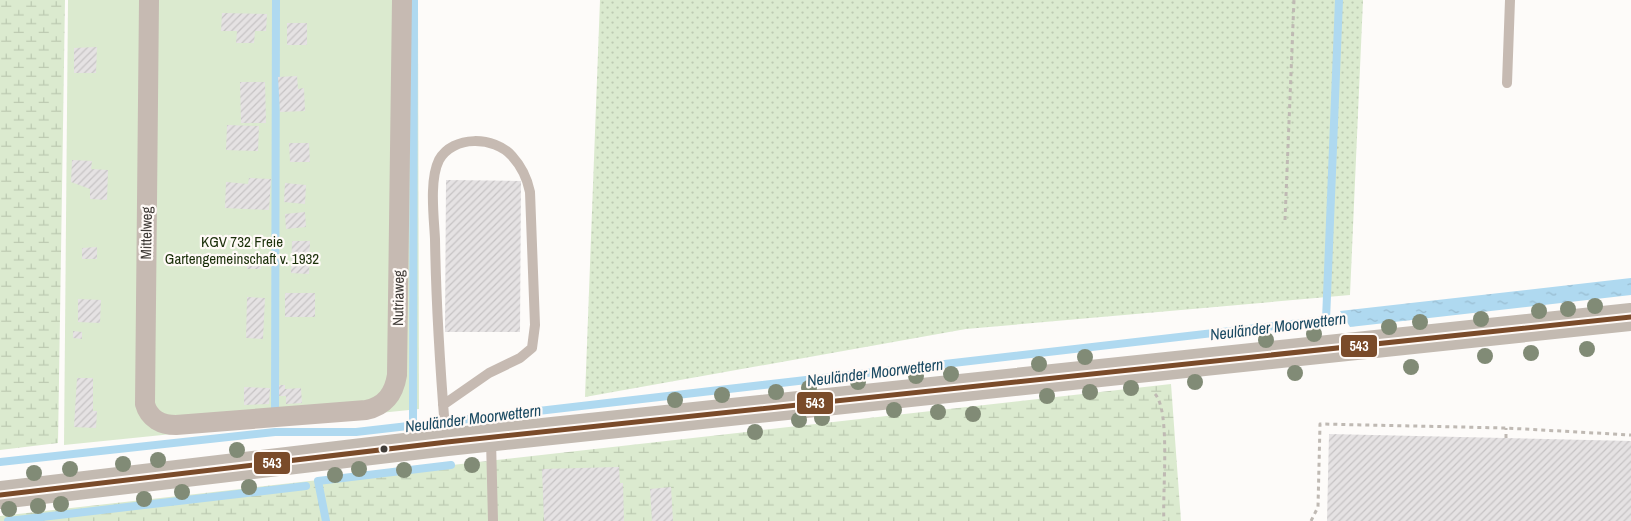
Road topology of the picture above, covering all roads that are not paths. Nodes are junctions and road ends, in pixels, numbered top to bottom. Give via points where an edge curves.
1 (149, 0) edge
2 (402, 0) edge
3 (1510, 0) edge
4 (1506, 82) dead end
5 (1631, 317) edge
6 (443, 408) junction
7 (196, 424) joint
8 (446, 436) junction
9 (491, 438) junction
10 (0, 495) edge
11 (494, 521) edge

1 - 7 street, Mittelweg via 145,404 150,415 162,423
2 - 7 street, Nutriaweg via 395,385 387,400 374,408
3 - 4 lane
5 - 9 street
6 - 6 lane via 433,187 439,160 455,144 475,140 493,144 510,154 526,174 530,192 535,325 532,348 520,358 488,374
6 - 8 lane
8 - 9 street
8 - 10 street via 324,459 200,470
9 - 11 lane

